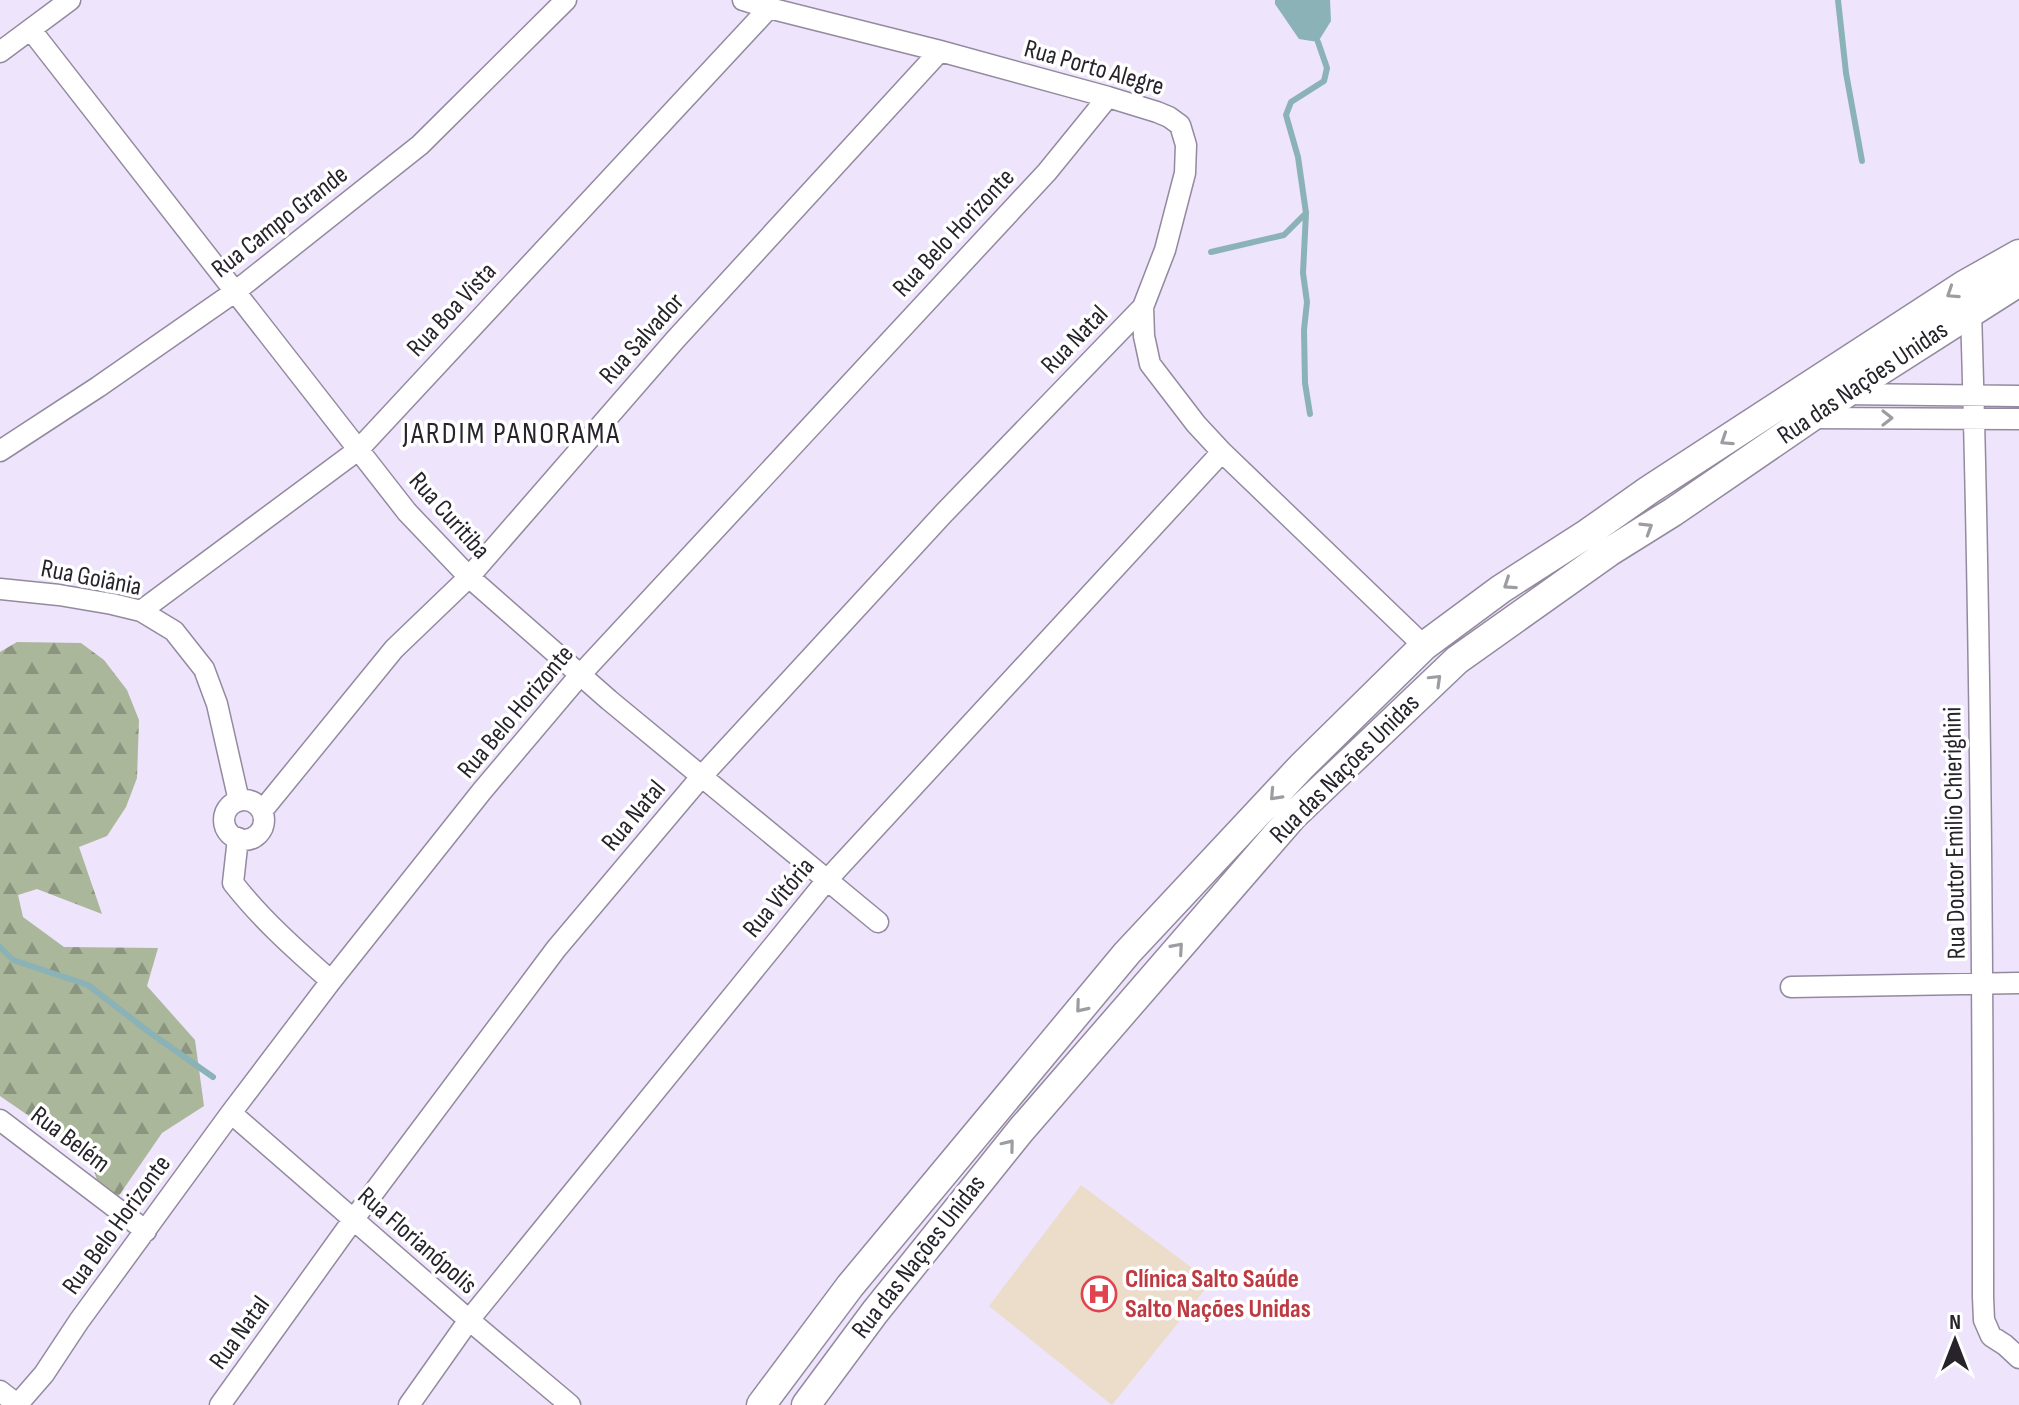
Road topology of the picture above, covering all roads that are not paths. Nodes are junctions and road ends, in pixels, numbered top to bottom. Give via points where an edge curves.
1 (70, 0) edge
2 (566, 0) edge
3 (743, 0) edge
4 (769, 8) junction
5 (31, 30) junction
6 (940, 51) junction
7 (0, 52) edge
8 (1108, 97) junction
9 (2019, 254) edge
10 (2019, 282) edge
11 (236, 291) junction
12 (1143, 307) junction
13 (1971, 311) junction
14 (1822, 378) junction
15 (1845, 395) junction
16 (1974, 396) junction
17 (2019, 396) edge
18 (1800, 407) junction
19 (1975, 419) junction
20 (2019, 419) edge
21 (358, 450) junction
22 (0, 451) edge
23 (1222, 452) junction
24 (469, 577) junction
25 (0, 589) edge
26 (141, 611) junction
27 (1424, 646) junction
28 (580, 675) junction
29 (1302, 766) junction
30 (701, 777) junction
31 (239, 801) junction
32 (262, 811) junction
33 (1293, 816) junction
34 (238, 838) junction
35 (827, 880) junction
36 (878, 922) dead end
37 (331, 981) junction
38 (1983, 983) junction
39 (2019, 983) edge
40 (1791, 987) dead end
41 (231, 1113) junction
42 (0, 1120) edge
43 (353, 1220) junction
44 (146, 1231) junction
45 (850, 1286) junction
46 (875, 1312) junction
47 (469, 1320) junction
48 (2012, 1351) edge
49 (0, 1391) edge
50 (18, 1405) edge
51 (220, 1405) edge
52 (409, 1405) edge
53 (570, 1405) edge
54 (761, 1405) edge
55 (806, 1405) edge

1 - 5 street
2 - 11 street, Rua Campo Grande via 420,145
3 - 4 street, Rua Porto Alegre
4 - 6 street, Rua Porto Alegre
4 - 21 street, Rua Boa Vista
5 - 7 street
5 - 11 street, Rua Curitiba
6 - 8 street, Rua Porto Alegre
6 - 24 street, Rua Salvador via 675,340
8 - 12 street, Rua Porto Alegre via 1169,117 1180,125 1186,145 1174,216
8 - 28 street, Rua Belo Horizonte via 1047,172
9 -> 14 main road, Rua das Nações Unidas
10 - 13 main road, Rua das Nações Unidas
11 - 21 street, Rua Curitiba
11 - 22 street, Rua Campo Grande
12 - 23 street, Rua Porto Alegre via 1150,364
12 - 30 street, Rua Natal
13 - 15 main road, Rua das Nações Unidas
13 - 16 street, Rua Doutor Emilio Chierighini
14 - 15 street
14 - 18 main road, Rua das Nações Unidas
15 - 16 street
15 - 18 main road, Rua das Nações Unidas
16 - 17 street
16 - 19 street, Rua Doutor Emilio Chierighini
18 -> 19 street
18 -> 27 main road, Rua das Nações Unidas via 1501,589
33 -> 18 main road, Rua das Nações Unidas via 1457,660 1673,512
19 - 20 street
19 - 38 street, Rua Doutor Emilio Chierighini
21 - 24 street, Rua Curitiba
21 - 26 street, Rua Boa Vista
23 - 27 street, Rua Porto Alegre
23 - 35 street, Rua Vitória
24 - 28 street, Rua Curitiba
24 - 32 street, Rua Salvador via 394,649
25 - 26 street, Rua Goiânia
26 - 31 street, Rua Goiânia via 174,631 204,669
27 - 29 main road, Rua das Nações Unidas
28 - 30 street, Rua Curitiba
28 - 37 street, Rua Belo Horizonte
29 - 33 main road via 1320,759 1328,765
29 -> 45 main road, Rua das Nações Unidas via 1127,953
30 - 35 street, Rua Curitiba
30 - 43 street, Rua Natal via 556,949
31 - 32 street via 256,803
31 - 34 street via 224,818 226,828
32 - 34 street via 261,832
46 -> 33 main road, Rua das Nações Unidas via 1021,1130
34 - 37 street via 233,883 277,934
35 - 36 street, Rua Curitiba
35 - 47 street, Rua Vitória
37 - 41 street, Rua Belo Horizonte
38 - 39 street
38 - 40 street
38 - 48 street, Rua Doutor Emilio Chierighini via 1984,1320 1991,1336
41 - 43 street, Rua Florianópolis
41 - 44 street, Rua Belo Horizonte
42 - 44 street, Rua Belém
43 - 47 street, Rua Florianópolis
43 - 51 street, Rua Natal
44 - 50 street, Rua Belo Horizonte
45 - 46 main road via 855,1300
45 - 54 main road, Rua das Nações Unidas
46 - 55 main road, Rua das Nações Unidas
47 - 52 street, Rua Vitória
47 - 53 street, Rua Florianópolis
49 - 50 street

